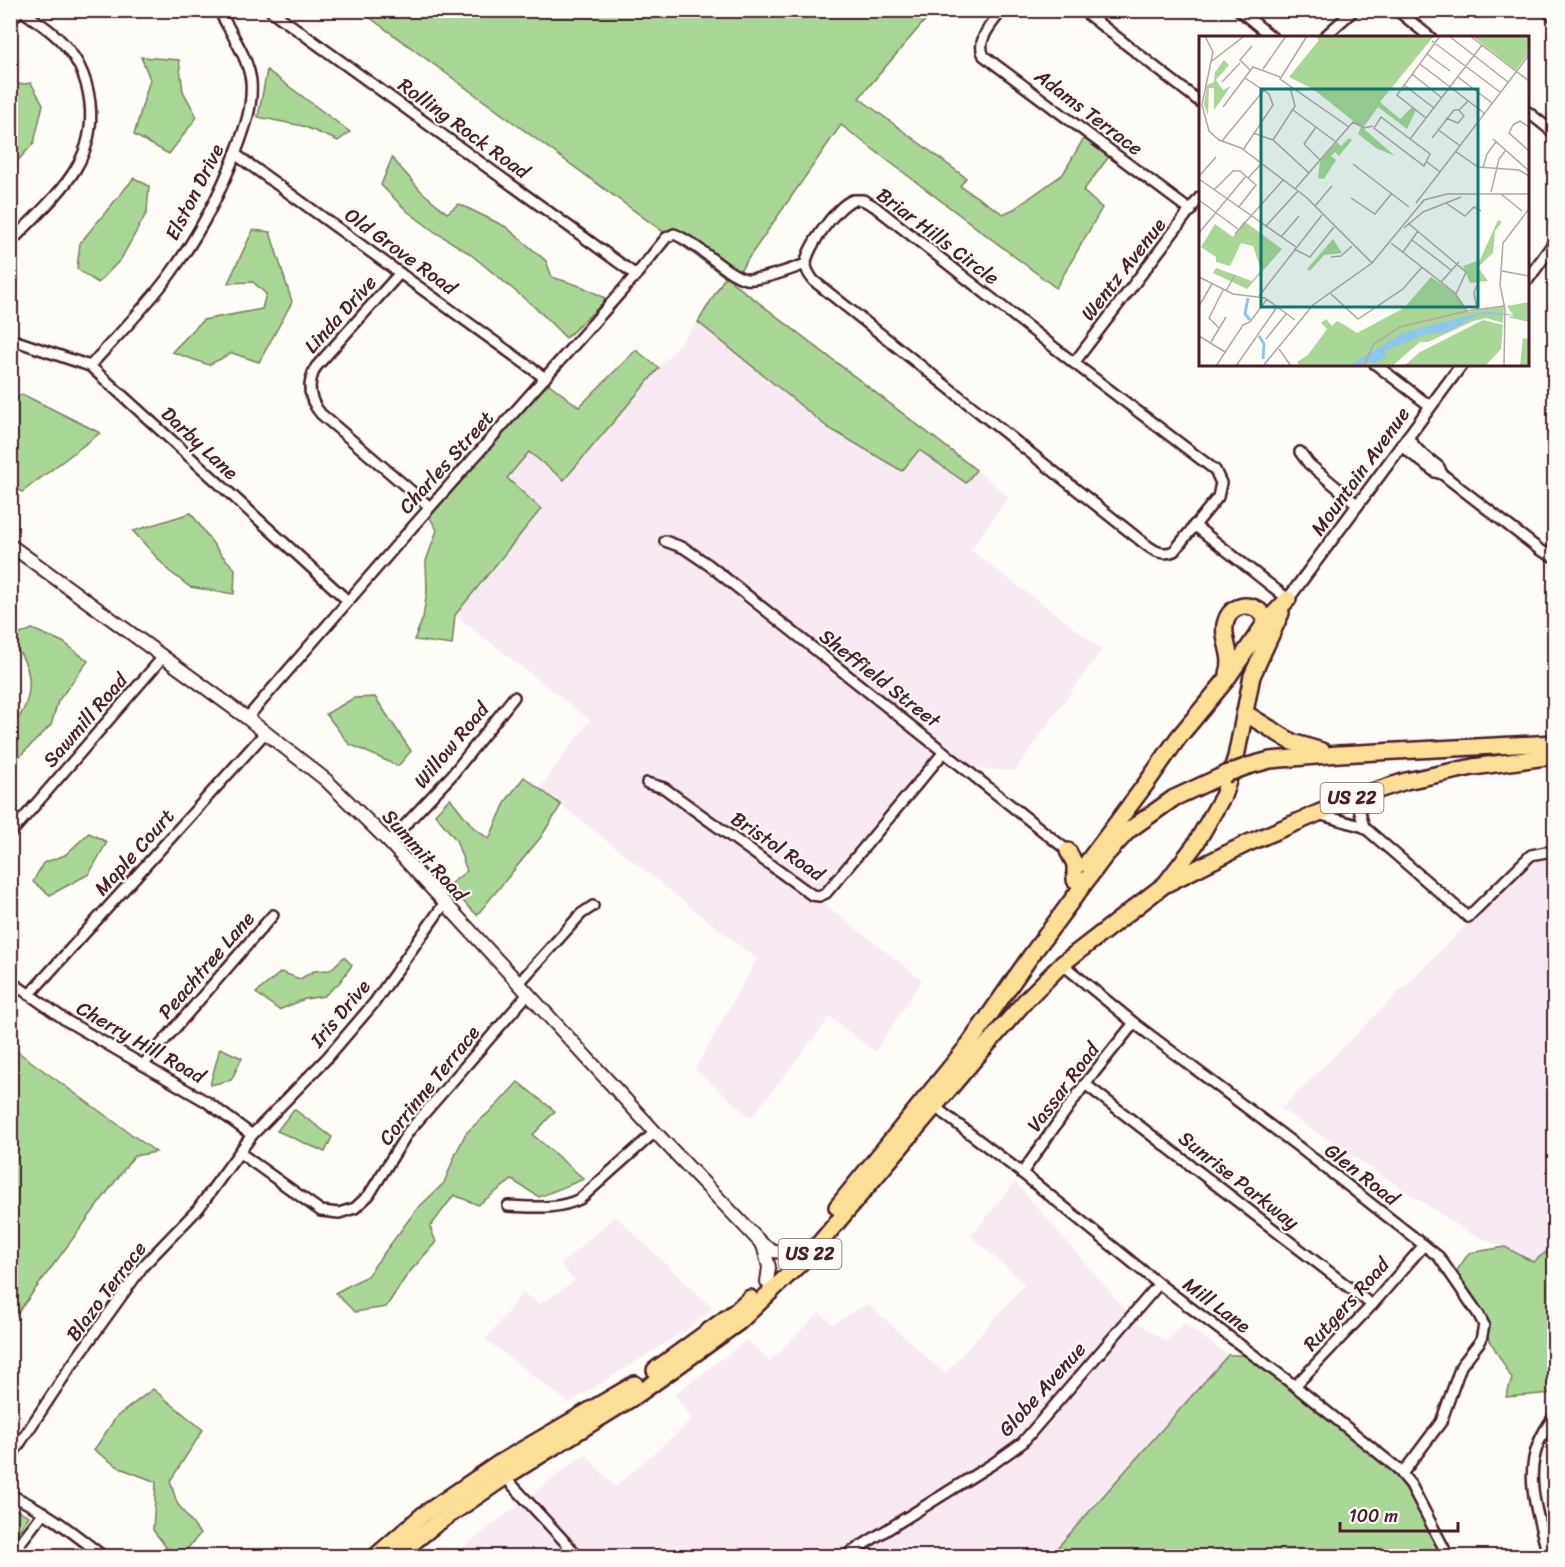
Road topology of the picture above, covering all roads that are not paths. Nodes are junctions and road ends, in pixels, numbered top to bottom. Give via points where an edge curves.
1 (20, 10) edge
2 (219, 10) edge
3 (270, 10) edge
4 (1002, 10) edge
5 (1082, 10) edge
6 (1239, 10) edge
7 (1354, 10) edge
8 (1397, 10) edge
9 (1546, 10) edge
10 (1554, 17) edge
11 (10, 22) edge
12 (1271, 36) edge
13 (1325, 36) edge
14 (1429, 36) edge
15 (1199, 101) edge
16 (1529, 114) edge
17 (1554, 133) edge
18 (235, 154) junction
19 (1199, 199) edge
20 (1191, 211) junction
21 (10, 243) edge
22 (1554, 243) edge
23 (806, 264) junction
24 (400, 273) junction
25 (636, 275) junction
26 (1529, 276) edge
27 (10, 339) edge
28 (1074, 363) junction
29 (90, 366) junction
30 (1378, 366) edge
31 (1460, 366) edge
32 (545, 378) junction
33 (1430, 406) junction
34 (1404, 442) junction
35 (1300, 452) dead end
36 (1358, 505) junction
37 (430, 507) junction
38 (1194, 525) junction
39 (665, 541) dead end
40 (10, 545) edge
41 (1554, 557) edge
42 (1288, 599) junction
43 (348, 601) junction
44 (1266, 622) junction
45 (163, 657) junction
46 (1252, 676) junction
47 (1226, 680) junction
48 (514, 697) dead end
49 (1245, 713) junction
50 (247, 718) junction
51 (265, 733) junction
52 (1554, 743) edge
53 (944, 752) junction
54 (1339, 754) junction
55 (1554, 756) edge
56 (647, 783) dead end
57 (1356, 796) junction
58 (1315, 813) junction
59 (1364, 827) junction
60 (10, 834) edge
61 (389, 842) junction
62 (1097, 849) junction
63 (1068, 851) junction
64 (1554, 854) edge
65 (1075, 880) junction
66 (1164, 885) junction
67 (444, 904) junction
68 (593, 906) dead end
69 (273, 915) dead end
70 (1030, 957) junction
71 (1062, 964) junction
72 (10, 981) edge
73 (518, 984) junction
74 (528, 994) junction
75 (29, 995) junction
76 (1134, 1023) junction
77 (142, 1065) junction
78 (1085, 1084) junction
79 (935, 1107) junction
80 (655, 1132) junction
81 (252, 1134) junction
82 (240, 1153) junction
83 (1022, 1173) junction
84 (508, 1206) dead end
85 (763, 1245) junction
86 (1424, 1245) junction
87 (797, 1254) junction
88 (767, 1282) junction
89 (1159, 1284) junction
90 (1372, 1305) junction
91 (1294, 1386) junction
92 (1554, 1417) edge
93 (10, 1458) edge
94 (1402, 1474) junction
95 (505, 1477) junction
96 (10, 1495) edge
97 (44, 1512) junction
98 (10, 1556) edge
99 (103, 1557) edge
100 (376, 1557) edge
101 (396, 1557) edge
102 (578, 1557) edge
103 (845, 1557) edge
104 (1448, 1557) edge
105 (1548, 1557) edge

1 - 11 street
1 - 21 street via 50,31 73,55 87,85 91,118 88,140 74,171
2 - 18 street, Elston Drive via 250,78 251,110
3 - 25 street, Rolling Rock Road
4 - 20 street, Adams Terrace via 980,46 984,56
5 - 15 street
6 - 12 street
7 - 13 street
8 - 14 street
9 - 10 street
16 - 17 street
18 - 24 street, Old Grove Road
18 - 29 street, Elston Drive via 202,226 171,274
19 - 20 street, Wentz Avenue
20 - 28 street, Wentz Avenue
22 - 26 street
23 - 25 street, Charles Street via 747,279 674,234 666,238
23 - 28 street, Briar Hills Circle via 810,249 838,209 848,201 863,200
23 - 38 street, Briar Hills Circle via 814,282 1153,550 1164,554 1174,551
24 - 32 street, Old Grove Road
24 - 37 street, Linda Drive via 316,367 310,380 310,395 321,414
25 - 32 street, Charles Street
27 - 29 street, Darby Lane
28 - 38 street, Briar Hills Circle via 1215,470 1219,476 1218,497
29 - 43 street, Darby Lane
30 - 33 street
31 - 33 street, Mountain Avenue
32 - 37 street, Charles Street
33 - 34 street, Mountain Avenue
34 - 36 street, Mountain Avenue
34 - 41 street
35 - 36 street
36 - 42 street, Mountain Avenue
37 - 43 street, Charles Street
38 - 42 street
39 - 53 street, Sheffield Street via 709,565
40 - 45 main road, Summit Road
42 - 44 highway
42 - 46 highway
43 - 50 street, Charles Street
44 - 46 highway
44 - 47 highway
44 - 47 highway via 1254,608 1239,607 1229,614 1225,626 1231,666
45 - 50 main road, Summit Road
45 - 60 street, Sawmill Road
46 - 49 highway
47 - 62 highway
48 - 61 street, Willow Road via 452,775
49 - 54 highway via 1303,747
49 - 66 highway via 1223,796 1195,845
50 - 51 main road, Summit Road
51 - 61 main road, Summit Road via 326,780
51 - 75 street, Maple Court
52 - 54 highway, US 22
53 - 56 street, Bristol Road via 826,893 819,896 812,895 664,788
53 - 63 street, Sheffield Street
54 - 70 highway, US 22, bridge via 1270,760 1226,774 1174,798 1129,830 1104,857
55 - 57 highway, US 22 via 1473,767
57 - 58 highway, US 22
57 - 59 street
58 - 59 street
58 - 66 highway, US 22
59 - 64 street via 1468,917 1531,855
61 - 67 main road, Summit Road
62 - 63 highway via 1085,853
62 - 65 highway
63 - 65 highway via 1075,864
65 - 70 highway
66 - 71 highway, US 22
67 - 73 main road, Summit Road
67 - 81 street, Iris Drive via 374,1003 327,1058
68 - 73 street via 581,914
69 - 77 street, Peachtree Lane
70 - 87 highway, US 22 via 967,1047
71 - 76 street, Glen Road
71 - 79 highway, US 22
72 - 75 street, Cherry Hill Road
73 - 74 main road, Summit Road
74 - 80 main road, Summit Road
74 - 82 street, Corrinne Terrace via 408,1132 369,1195 355,1208 339,1213 321,1211
75 - 77 street, Cherry Hill Road
76 - 78 street, Vassar Road
76 - 86 street, Glen Road
77 - 81 street, Cherry Hill Road via 207,1102
78 - 83 street, Vassar Road
78 - 90 street, Sunrise Parkway
79 - 83 street, Mill Lane
79 - 95 highway, US 22 via 813,1251 740,1322 637,1395
80 - 84 street via 580,1199 555,1207
80 - 85 main road, Summit Road
81 - 82 street, Iris Drive
82 - 93 street, Blazo Terrace via 198,1209 143,1266
83 - 89 street, Mill Lane
85 - 87 main road
85 - 88 main road via 770,1266
86 - 90 street, Rutgers Road
86 - 94 street, Glen Road via 1439,1257 1479,1314 1484,1333 1461,1366 1441,1422
87 - 88 highway, US 22
88 - 100 highway, US 22 via 736,1311 631,1387 498,1464 423,1515
89 - 91 street, Mill Lane
89 - 103 street, Globe Avenue via 1022,1443
90 - 91 street, Rutgers Road
91 - 94 street, Mill Lane
92 - 105 street via 1538,1443 1532,1468
94 - 104 street, Mill Lane
95 - 101 highway, US 22
95 - 102 street
96 - 97 street
97 - 98 street
97 - 99 street

